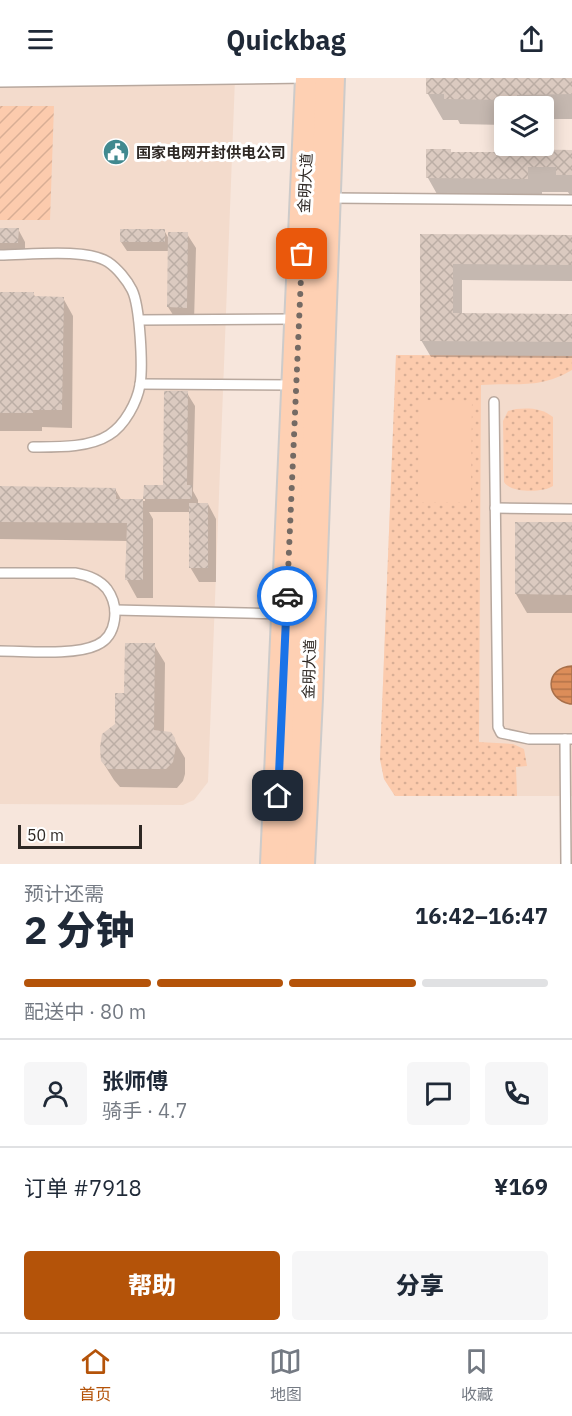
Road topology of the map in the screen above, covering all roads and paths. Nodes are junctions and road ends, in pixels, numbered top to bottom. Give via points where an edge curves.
1 (310, 78) edge
2 (330, 78) edge
3 (91, 80) edge
4 (0, 82) edge
5 (325, 198) junction
6 (572, 200) edge
7 (0, 255) edge
8 (299, 319) junction
9 (138, 320) junction
10 (140, 384) junction
11 (297, 385) junction
12 (494, 402) dead end
13 (33, 447) dead end
14 (495, 508) junction
15 (572, 509) edge
16 (0, 573) edge
17 (115, 610) junction
18 (287, 614) junction
19 (0, 651) edge
20 (568, 739) edge
21 (275, 864) edge
22 (300, 864) edge
23 (566, 864) edge

1 - 3 lane
1 - 8 main road, 金明大道
2 - 5 main road, 金明大道
3 - 4 lane
5 - 6 lane
5 - 22 main road, 金明大道
7 - 9 lane via 90,254 109,262 132,290
8 - 9 lane
8 - 11 main road, 金明大道
9 - 10 lane
10 - 11 lane
10 - 13 lane via 134,403 110,435 92,442
11 - 18 main road, 金明大道
12 - 14 lane
14 - 15 lane
14 - 20 lane via 498,727 501,733 529,739
16 - 17 lane via 87,575 107,589
17 - 18 lane
17 - 19 lane via 111,633 105,642 94,647 80,651
18 - 21 main road, 金明大道
20 - 23 lane

